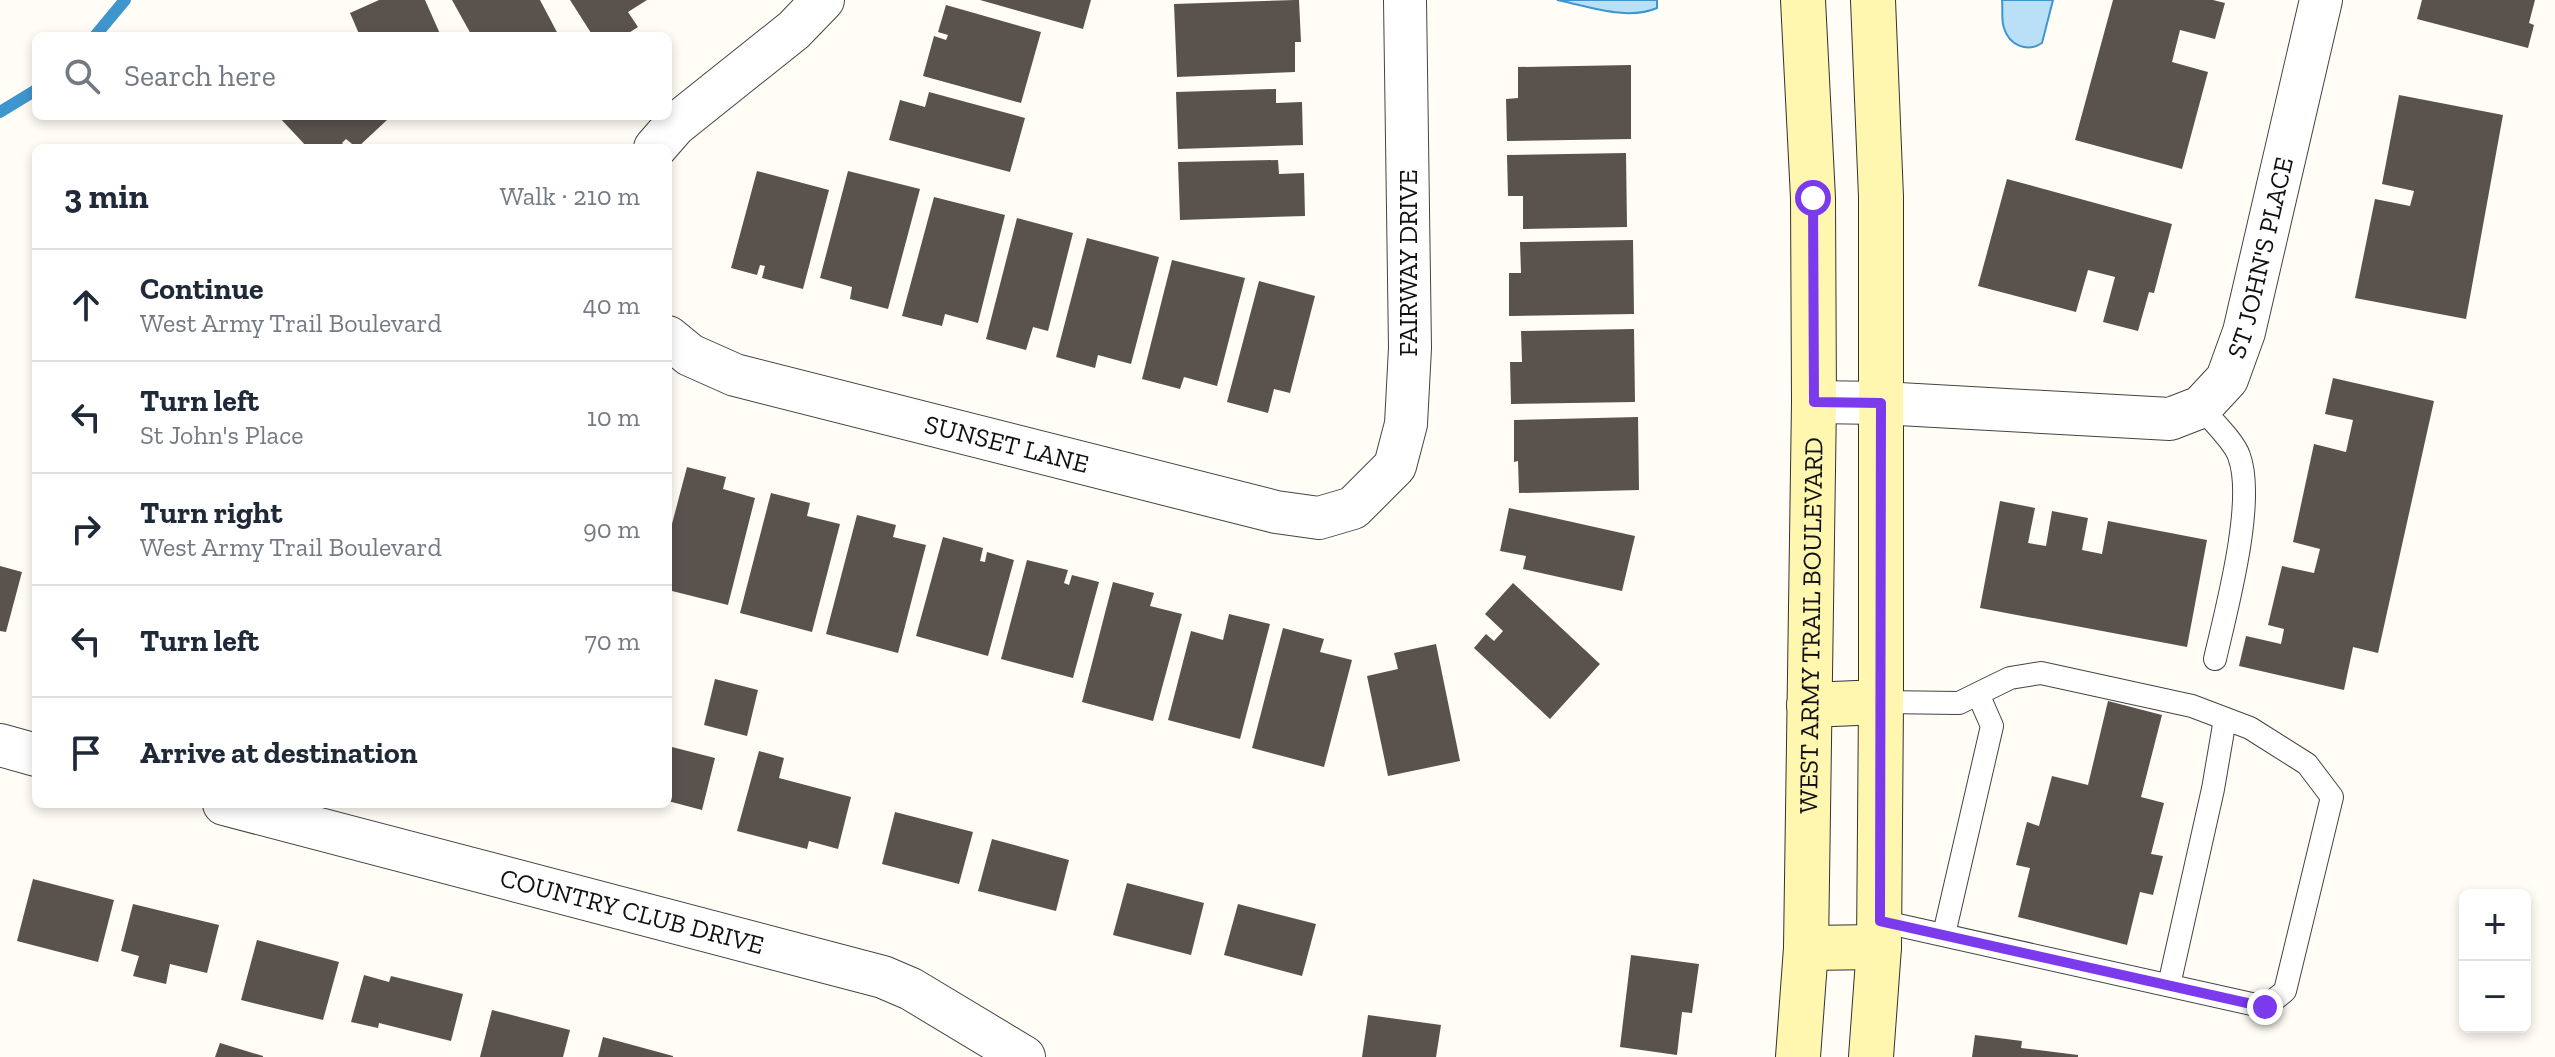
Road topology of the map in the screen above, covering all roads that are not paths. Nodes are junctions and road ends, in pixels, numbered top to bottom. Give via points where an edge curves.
1 (823, 0) edge
2 (1405, 0) edge
3 (1803, 0) edge
4 (1873, 0) edge
5 (2321, 0) edge
6 (658, 144) edge
7 (672, 340) edge
8 (1814, 402) junction
9 (1881, 403) junction
10 (2201, 407) junction
11 (1353, 508) joint
12 (2215, 659) dead end
13 (1978, 694) junction
14 (1881, 702) junction
15 (1809, 705) junction
16 (2225, 719) junction
17 (0, 745) edge
18 (32, 754) edge
19 (239, 808) edge
20 (1880, 934) junction
21 (1944, 934) junction
22 (1806, 948) junction
23 (2169, 985) junction
24 (1024, 1057) edge
25 (1798, 1057) edge
26 (1871, 1057) edge

1 - 6 street
2 - 11 street, FAIRWAY DRIVE via 1410,348 1406,424 1395,466
3 - 8 main road, WEST ARMY TRAIL BOULEVARD via 1813,198
4 - 9 main road via 1881,197
5 - 10 street, ST JOHN'S PLACE via 2244,332 2227,379
7 - 11 street, SUNSET LANE via 690,355 735,375 1276,512 1319,518
8 - 9 street
8 - 15 main road, WEST ARMY TRAIL BOULEVARD
9 - 10 street via 2170,419
9 - 14 main road
10 - 12 lane via 2239,455 2245,495
13 - 14 lane via 1959,703
13 - 16 lane via 2010,678 2041,673 2192,706
13 - 21 lane via 1992,726
14 - 15 main road
14 - 20 main road
15 - 22 main road, WEST ARMY TRAIL BOULEVARD
16 - 23 lane
16 - 23 lane via 2250,728 2307,764 2332,797 2285,991 2265,1007
17 - 18 street
19 - 24 street, COUNTRY CLUB DRIVE via 883,977
20 - 21 lane
20 - 22 main road
20 - 26 main road
21 - 23 lane
22 - 25 main road, WEST ARMY TRAIL BOULEVARD

